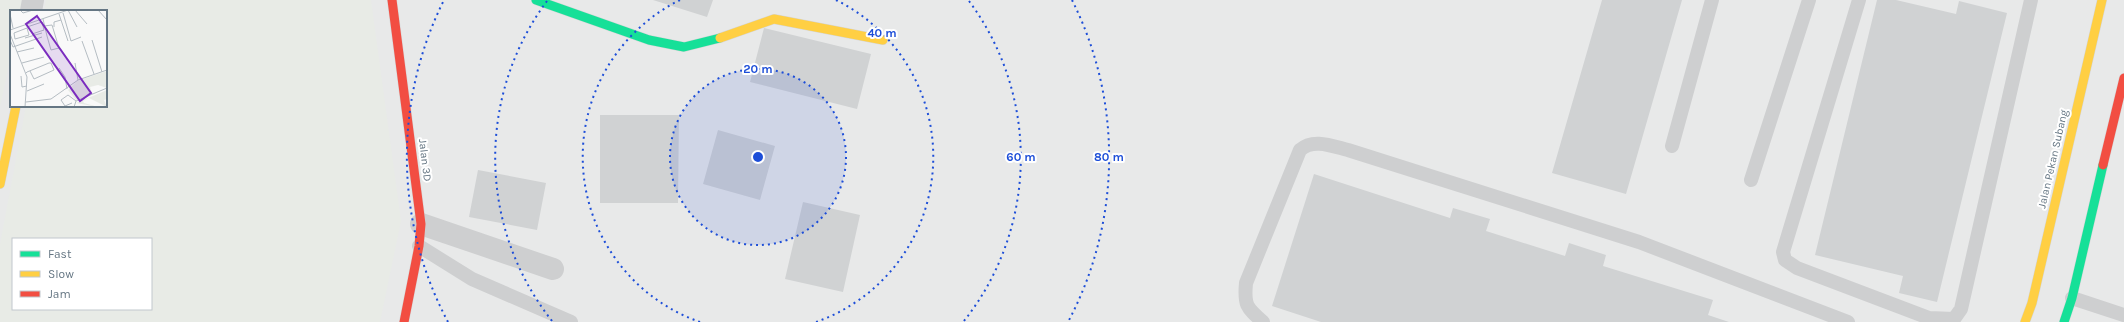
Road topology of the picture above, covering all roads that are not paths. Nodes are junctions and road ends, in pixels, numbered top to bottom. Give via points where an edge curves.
1 (33, 0) edge
2 (392, 0) edge
3 (536, 0) edge
4 (1712, 0) edge
5 (1809, 0) edge
6 (1859, 0) edge
7 (2031, 0) edge
8 (2102, 0) edge
9 (31, 10) edge
10 (883, 40) dead end
11 (2124, 78) edge
12 (16, 107) edge
13 (1672, 146) dead end
14 (1751, 180) dead end
15 (0, 184) edge
16 (421, 224) junction
17 (420, 246) junction
18 (553, 269) dead end
19 (2072, 298) junction
20 (2124, 315) edge
21 (404, 322) edge
22 (571, 322) edge
23 (1263, 322) edge
24 (1845, 322) edge
25 (2025, 322) edge
26 (2064, 322) edge

1 - 9 street
2 - 16 street, Jalan 3D
3 - 10 street via 649,40 684,47 733,34 774,19
4 - 13 lane
5 - 14 lane
6 - 7 lane via 1784,252 1785,260 1797,268 1930,318 1954,319 1961,309
8 - 25 street, Jalan Pekan Subang via 2032,303
11 - 19 street
12 - 15 street
16 - 17 street, Jalan 3D
16 - 18 street
17 - 21 street, Jalan 3D
17 - 22 lane via 472,279
19 - 20 lane
19 - 26 street
23 - 24 lane via 1248,309 1244,301 1246,283 1300,150 1306,144 1318,143 1348,150 1639,242

